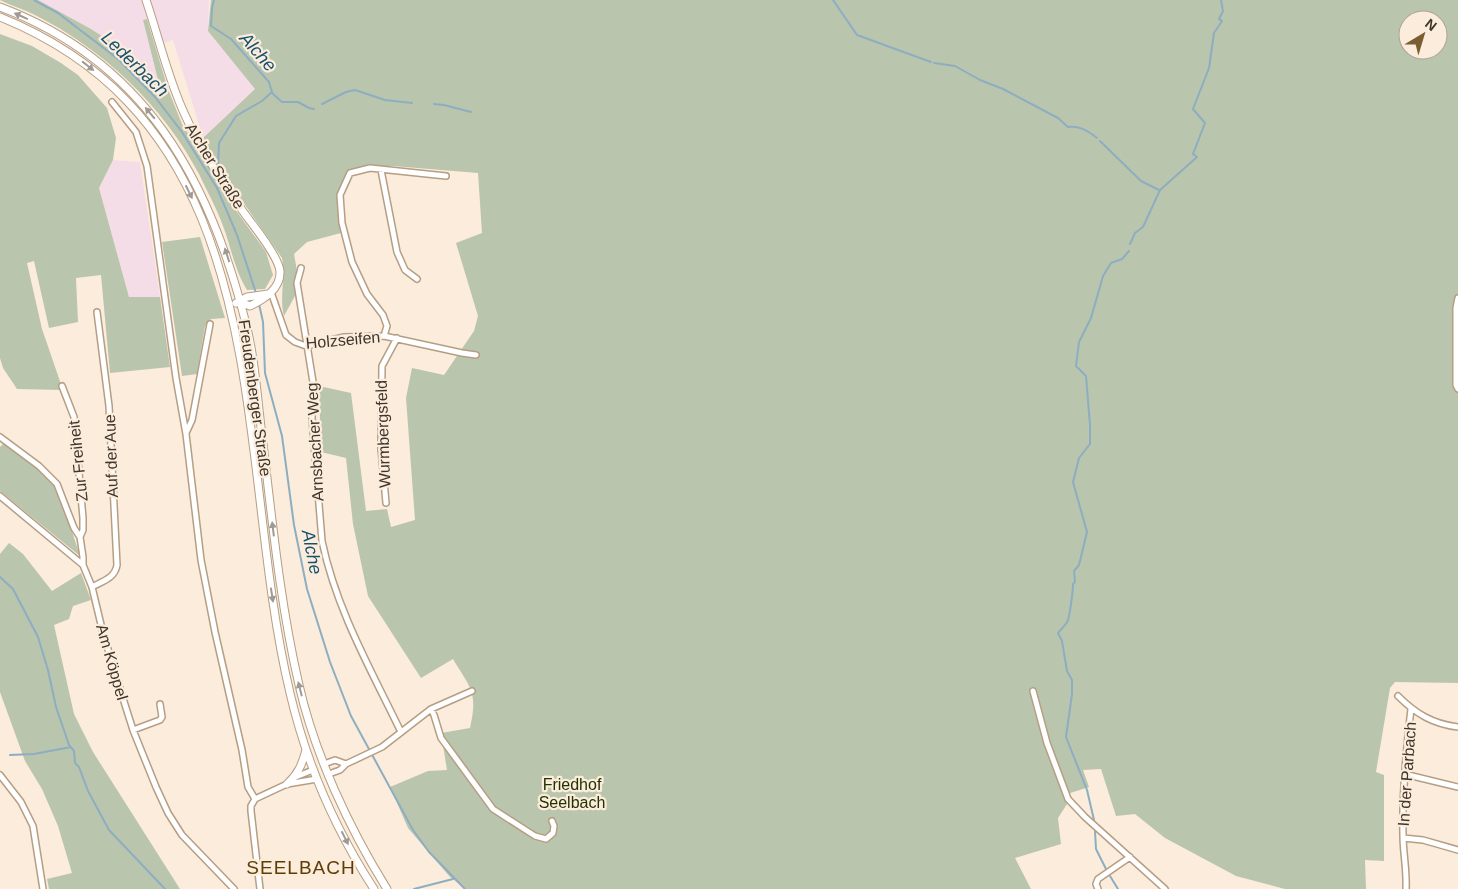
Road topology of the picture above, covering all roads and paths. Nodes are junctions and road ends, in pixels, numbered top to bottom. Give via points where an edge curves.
1 (146, 0) edge
2 (0, 8) edge
3 (0, 17) edge
4 (112, 102) dead end
5 (381, 170) junction
6 (446, 176) dead end
7 (301, 268) dead end
8 (417, 278) dead end
9 (267, 295) junction
10 (1458, 298) edge
11 (240, 302) junction
12 (230, 305) junction
13 (97, 312) dead end
14 (210, 324) dead end
15 (384, 336) junction
16 (397, 338) junction
17 (306, 346) junction
18 (476, 355) dead end
19 (62, 386) dead end
20 (1458, 389) edge
21 (186, 434) junction
22 (0, 437) edge
23 (0, 496) edge
24 (386, 503) dead end
25 (80, 537) junction
26 (82, 565) junction
27 (92, 587) junction
28 (472, 691) dead end
29 (1033, 691) dead end
30 (1398, 696) dead end
31 (160, 704) dead end
32 (430, 708) junction
33 (1412, 709) junction
34 (1458, 727) edge
35 (133, 730) junction
36 (401, 732) junction
37 (306, 750) junction
38 (324, 764) junction
39 (346, 764) junction
40 (313, 770) junction
41 (328, 774) junction
42 (1404, 774) junction
43 (0, 775) edge
44 (293, 778) junction
45 (317, 779) junction
46 (287, 784) junction
47 (1458, 787) edge
48 (255, 799) junction
49 (552, 822) dead end
50 (1403, 838) junction
51 (1458, 850) edge
52 (1130, 857) junction
53 (44, 889) edge
54 (234, 889) edge
55 (260, 889) edge
56 (374, 889) edge
57 (387, 889) edge
58 (1098, 889) edge
59 (1165, 889) edge
60 (1406, 889) edge

1 - 9 main road, Alcher Straße via 191,129 211,165 278,265 279,277
11 -> 2 main road, Freudenberger Straße via 223,243 205,200 180,154 147,110 118,80 75,46 42,26
3 -> 12 main road, Freudenberger Straße via 45,38 85,64 113,87 151,129 171,158 202,220
4 - 21 street via 136,132 147,166
5 - 6 street
5 - 8 street via 397,252 405,270
5 - 15 street via 370,168 350,174 340,194 342,223 352,262 367,294 383,315 387,326
7 - 17 street, Arnsbacher Weg via 297,283
9 - 11 main road via 251,296
9 - 11 main road via 250,306
9 - 17 street, Holzseifen via 286,335
10 - 20 street
11 - 12 main road
38 -> 11 main road, Freudenberger Straße via 305,708 286,620 250,348
12 -> 37 main road, Freudenberger Straße via 247,393 276,621 290,693
13 - 27 street, Auf der Aue via 109,406 117,565 113,576
14 - 21 street via 192,420
15 - 16 street, Holzseifen
15 - 17 street, Holzseifen via 344,337
16 - 18 street, Holzseifen
16 - 24 street, Wurmbergsfeld via 382,366 381,448
17 - 36 street, Arnsbacher Weg via 313,382 312,418 325,555 350,627
19 - 25 street, Zur Freiheit via 71,407 76,438 83,518
21 - 48 street via 207,592 248,787
22 - 25 street, Am Köppel via 58,484
23 - 26 street
25 - 26 street, Am Köppel
26 - 27 street, Am Köppel
27 - 35 street, Am Köppel
28 - 32 street
29 - 52 street via 1047,743 1068,799
30 - 33 street
31 - 35 street via 160,720
32 - 36 street
32 - 49 street via 441,738 493,809 542,839 553,833
33 - 34 street via 1441,725
33 - 42 street, In der Parbach
35 - 54 street, Am Köppel via 175,825
36 - 39 street via 371,753
37 - 40 main road, Freudenberger Straße
37 - 44 main road via 303,764
38 - 39 street via 336,760
38 - 40 main road
38 - 41 main road, Freudenberger Straße
39 - 41 street
40 - 44 street
40 - 45 main road, Freudenberger Straße
41 - 45 main road
41 - 57 main road, Freudenberger Straße
42 - 47 street
42 - 50 street, In der Parbach
43 - 53 street via 21,802 33,826
44 - 46 main road
45 - 46 street
45 -> 56 main road, Freudenberger Straße via 346,841
46 - 48 street
48 - 55 street via 251,811
50 - 51 street, In der Parbach via 1424,840
50 - 60 street, In der Parbach
52 - 58 street via 1098,879
52 - 59 street

